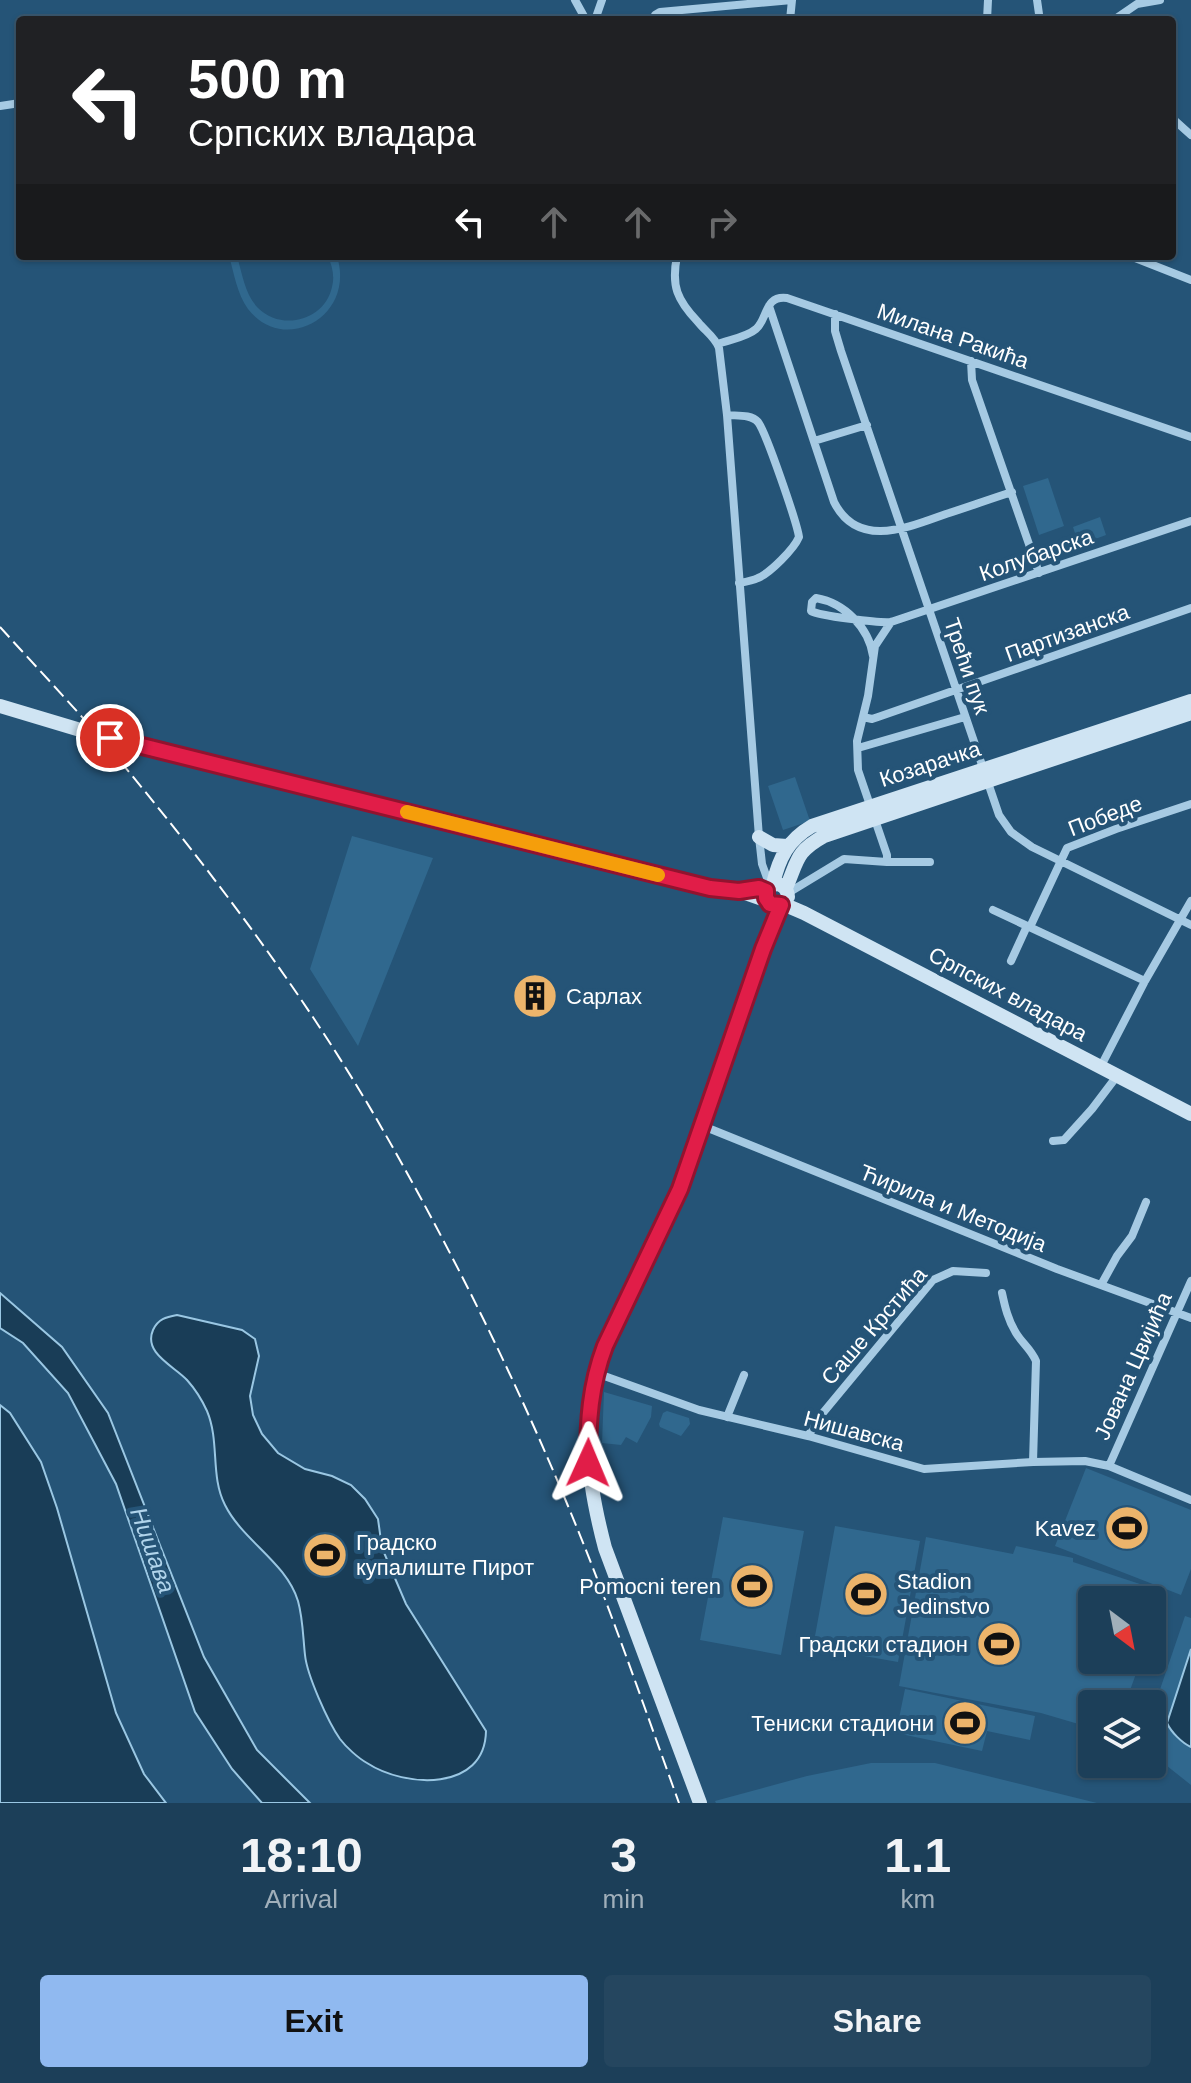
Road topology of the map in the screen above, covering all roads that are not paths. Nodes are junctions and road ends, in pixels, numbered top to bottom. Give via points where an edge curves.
1 (792, 0) edge
2 (1037, 0) edge
3 (1160, 0) edge
4 (710, 4) edge
5 (1039, 14) dead end
6 (655, 16) edge
7 (1119, 16) edge
8 (1176, 122) edge
9 (1191, 135) edge
10 (677, 260) edge
11 (1140, 260) edge
12 (1191, 280) edge
13 (769, 306) junction
14 (835, 314) junction
15 (718, 344) junction
16 (971, 361) junction
17 (727, 415) junction
18 (867, 425) junction
19 (1191, 437) edge
20 (814, 441) junction
21 (1012, 492) junction
22 (1191, 521) edge
23 (902, 529) junction
24 (1039, 573) junction
25 (739, 583) junction
26 (1191, 608) edge
27 (929, 610) junction
28 (854, 618) junction
29 (891, 622) junction
30 (873, 656) junction
31 (956, 691) junction
32 (1191, 701) edge
33 (0, 706) edge
34 (1191, 713) edge
35 (863, 717) junction
36 (965, 717) junction
37 (1134, 727) junction
38 (858, 748) junction
39 (985, 776) junction
40 (1191, 804) edge
41 (873, 813) junction
42 (759, 837) junction
43 (787, 846) junction
44 (887, 862) junction
45 (930, 862) dead end
46 (1061, 862) junction
47 (777, 895) junction
48 (1191, 901) edge
49 (993, 910) dead end
50 (1179, 920) junction
51 (1191, 925) edge
52 (1028, 926) junction
53 (1011, 961) dead end
54 (1145, 981) junction
55 (1100, 1068) junction
56 (1117, 1076) junction
57 (1191, 1114) edge
58 (703, 1126) junction
59 (1053, 1141) dead end
60 (1146, 1202) dead end
61 (986, 1273) dead end
62 (1101, 1285) junction
63 (1190, 1287) edge
64 (1002, 1293) dead end
65 (1177, 1312) junction
66 (1191, 1318) edge
67 (596, 1373) junction
68 (744, 1375) dead end
69 (727, 1417) junction
70 (808, 1436) junction
71 (1033, 1462) junction
72 (1109, 1466) junction
73 (1191, 1500) edge
74 (700, 1803) edge

1 - 4 street
2 - 5 street
3 - 7 street via 1133,6
4 - 6 street
8 - 9 street
10 - 15 street via 675,289
11 - 12 street
13 - 14 street, Милана Ракића via 780,297
13 - 15 street via 756,329
13 - 20 street
14 - 16 street, Милана Ракића
14 - 18 street, Трећи пук via 837,339
15 - 17 street
16 - 19 street, Милана Ракића
16 - 21 street via 973,383
17 - 25 street
17 - 25 street via 758,422 799,537 765,574
18 - 20 street
18 - 23 street, Трећи пук
20 - 23 street via 834,502 846,519 871,531
21 - 23 street
21 - 24 street
22 - 24 street, Колубарска
23 - 27 street, Трећи пук
24 - 27 street, Колубарска
25 - 42 street
26 - 31 street, Партизанска
27 - 29 street, Колубарска
27 - 31 street, Трећи пук
28 - 28 street, Колубарска via 820,598 810,605 817,614
28 - 29 street, Колубарска
28 - 30 street
29 - 30 street
30 - 35 street
31 - 35 street, Партизанска via 872,719
31 - 36 street, Трећи пук
32 - 37 street, Козарачка
33 - 47 street, Српских владара via 97,735 710,888 759,888
34 - 37 street, Козарачка
35 - 38 street
36 - 38 street
36 - 39 street, Трећи пук
37 - 39 street, Козарачка
38 - 41 street via 858,770
39 - 41 street, Козарачка
39 - 46 street, Трећи пук via 1011,832
40 - 46 street, Победе via 1070,846
41 - 43 street, Козарачка via 812,826
41 - 44 street
41 - 47 street, Козарачка via 807,846
42 - 43 street
42 - 47 street via 763,866
43 - 47 street
44 - 45 street
44 - 47 street via 844,859
46 - 50 street, Трећи пук
46 - 52 street, Победе
47 - 55 street, Српских владара
47 - 58 street via 772,925
48 - 50 street
49 - 52 street
50 - 51 street, Трећи пук
50 - 54 street
52 - 53 street, Победе
52 - 54 street
54 - 55 street
55 - 56 street, Српских владара
56 - 57 street, Српских владара
56 - 59 street via 1064,1140
58 - 62 street, Ћирила и Методија
58 - 67 street
60 - 62 street
61 - 70 street, Саше Крстића via 953,1271 929,1284
62 - 65 street, Ћирила и Методија
63 - 65 street, Јована Цвијића
64 - 71 street via 1009,1321 1036,1361
65 - 66 street, Ћирила и Методија
65 - 72 street, Јована Цвијића
67 - 69 street, Нишавска
67 - 74 street via 588,1463 597,1514
68 - 69 street
69 - 70 street, Нишавска
70 - 71 street, Нишавска via 924,1469
71 - 72 street, Нишавска
72 - 73 street, Нишавска

